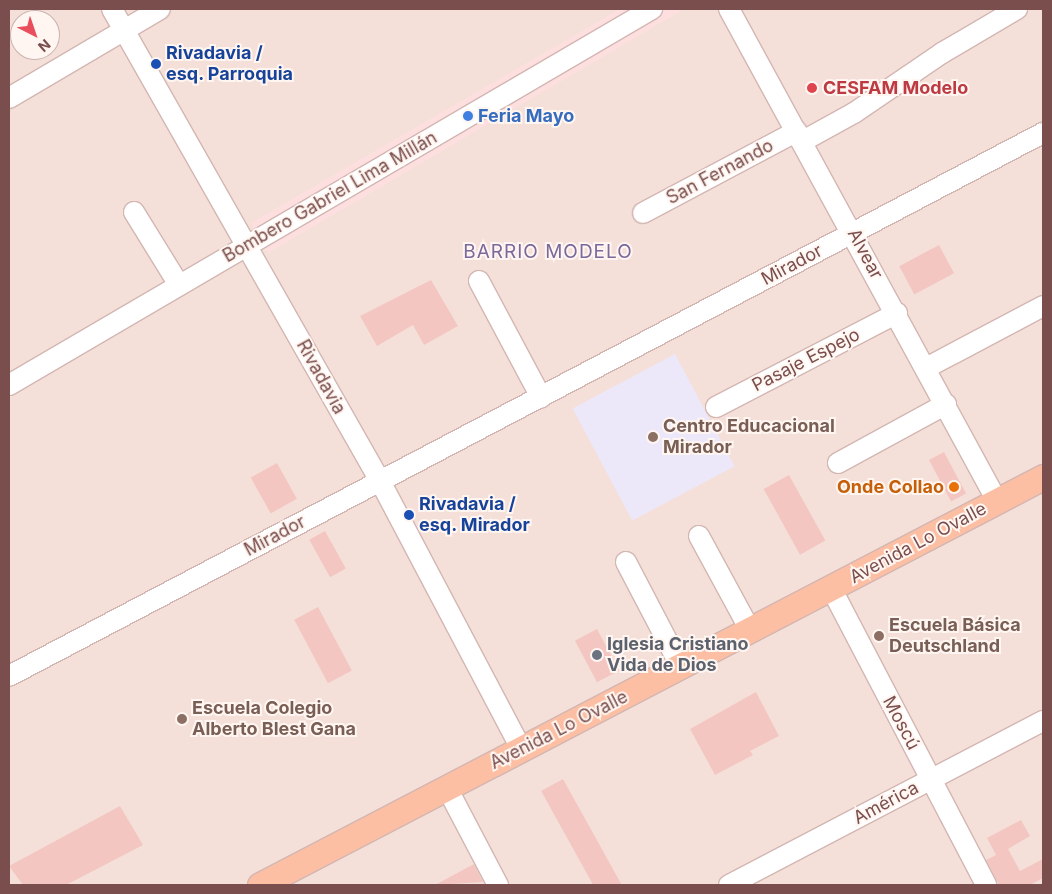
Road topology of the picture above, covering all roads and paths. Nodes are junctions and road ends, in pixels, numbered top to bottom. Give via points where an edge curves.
1 (112, 9) edge
2 (160, 9) edge
3 (652, 9) edge
4 (729, 9) edge
5 (1017, 9) edge
6 (124, 30) junction
7 (9, 98) edge
8 (1043, 133) edge
9 (800, 136) junction
10 (134, 212) dead end
11 (643, 213) dead end
12 (854, 232) junction
13 (247, 245) junction
14 (479, 281) dead end
15 (179, 285) junction
16 (1043, 306) edge
17 (897, 313) junction
18 (926, 368) junction
19 (9, 384) edge
20 (541, 397) junction
21 (946, 404) junction
22 (716, 407) dead end
23 (838, 463) dead end
24 (1043, 477) edge
25 (380, 481) junction
26 (997, 501) junction
27 (699, 536) dead end
28 (626, 562) dead end
29 (830, 588) junction
30 (750, 630) junction
31 (681, 667) junction
32 (9, 676) edge
33 (1043, 721) edge
34 (522, 750) junction
35 (931, 780) junction
36 (447, 788) junction
37 (260, 885) edge
38 (498, 885) edge
39 (729, 885) edge
40 (986, 885) edge

1 - 6 street, Rivadavia
2 - 6 street
3 - 13 street, Bombero Gabriel Lima Millán
4 - 9 street, Alvear
5 - 9 street, San Fernando via 942,53 854,113
6 - 7 street
6 - 13 street, Rivadavia
8 - 12 street, Mirador
9 - 11 street, San Fernando
9 - 12 street, Alvear
10 - 15 street
12 - 17 street, Alvear
12 - 20 street, Mirador
13 - 15 street, Bombero Gabriel Lima Millán
13 - 25 street, Rivadavia
14 - 20 street
15 - 19 street, Bombero Gabriel Lima Millán
16 - 18 street
17 - 18 street, Alvear
17 - 22 street, Pasaje Espejo
18 - 21 street, Alvear
20 - 25 street, Mirador
21 - 23 street
21 - 26 street, Alvear
24 - 26 main road, Avenida Lo Ovalle
25 - 32 street, Mirador
25 - 34 street, Rivadavia
26 - 29 main road, Avenida Lo Ovalle
27 - 30 street
28 - 31 street
29 - 30 main road, Avenida Lo Ovalle
29 - 35 street, Moscú
30 - 31 main road, Avenida Lo Ovalle
31 - 34 main road, Avenida Lo Ovalle
33 - 35 street, América
34 - 36 main road, Avenida Lo Ovalle
35 - 39 street, América
35 - 40 street, Moscú
36 - 37 main road, Avenida Lo Ovalle
36 - 38 street

